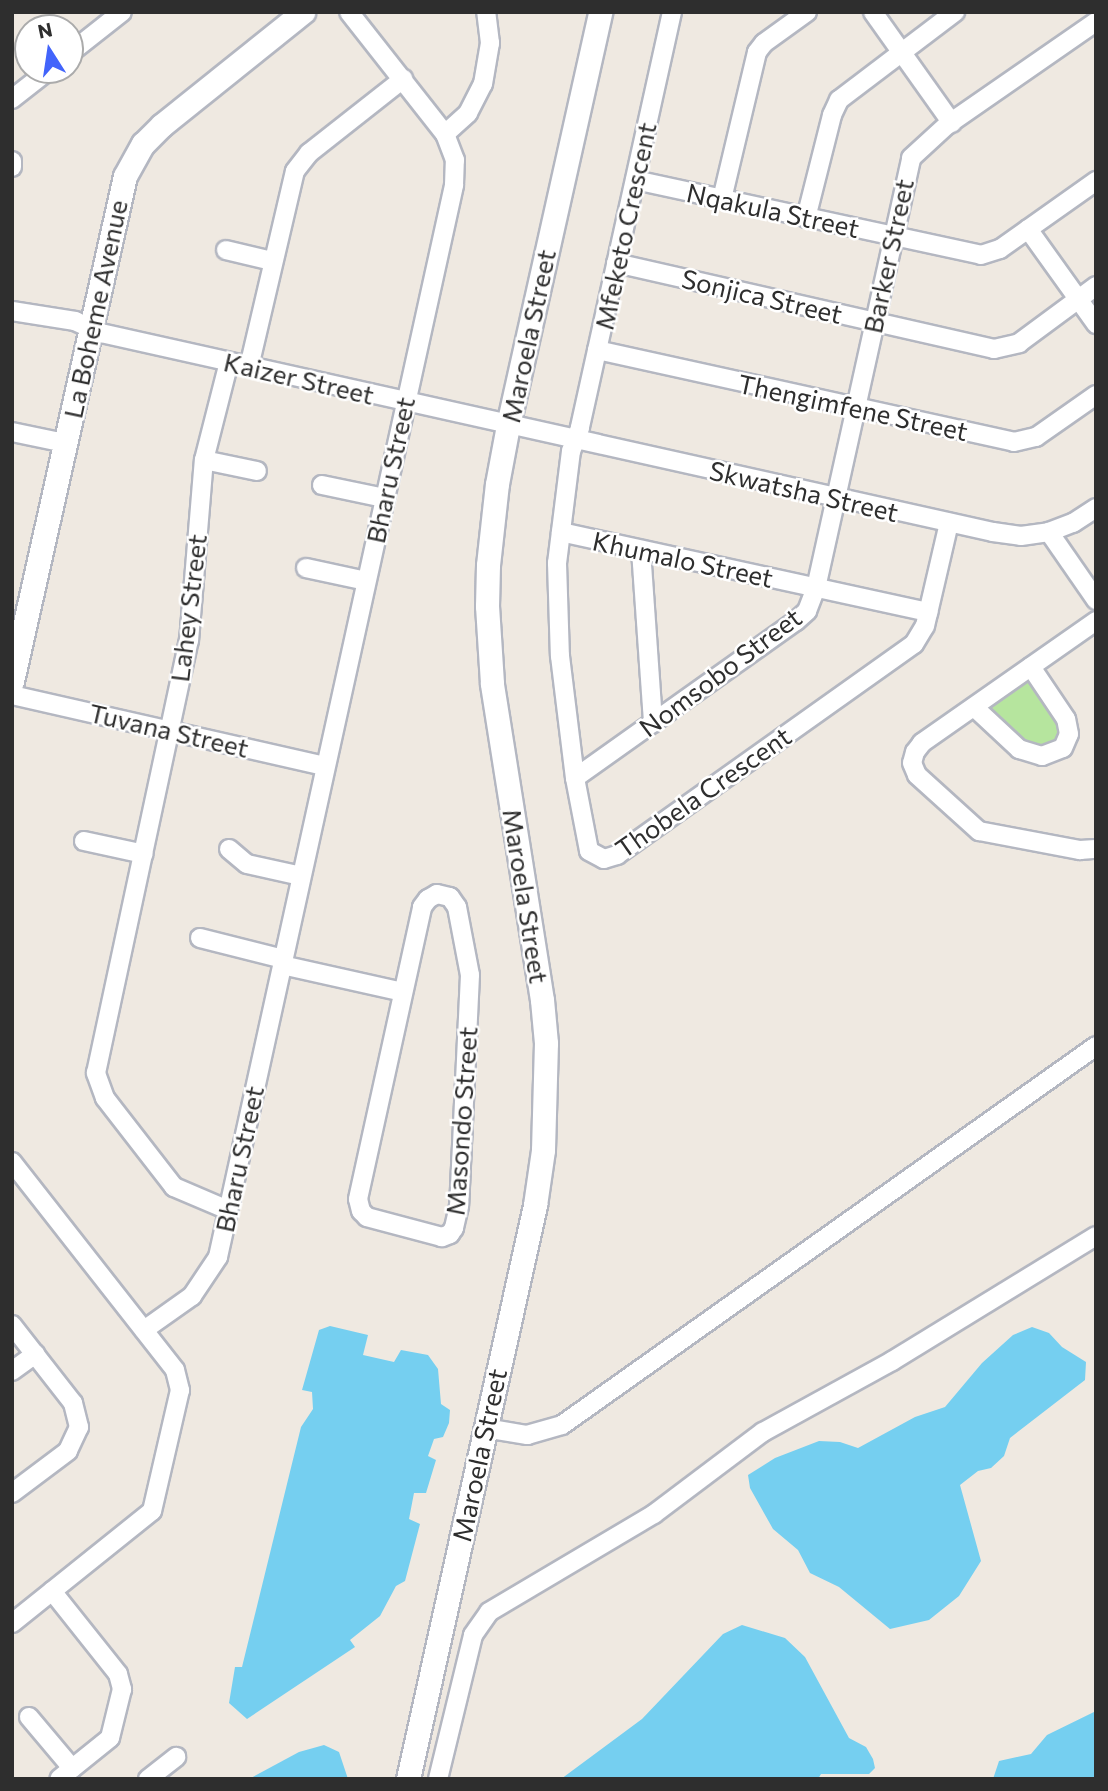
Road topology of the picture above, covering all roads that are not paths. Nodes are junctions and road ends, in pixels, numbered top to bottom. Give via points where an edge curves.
1 (122, 12) edge
2 (303, 12) edge
3 (349, 12) edge
4 (486, 12) edge
5 (600, 12) edge
6 (672, 12) edge
7 (807, 12) edge
8 (873, 12) edge
9 (955, 12) edge
10 (1096, 22) edge
11 (84, 42) edge
12 (901, 51) junction
13 (403, 79) junction
14 (31, 84) edge
15 (12, 99) edge
16 (952, 122) junction
17 (445, 134) junction
18 (12, 161) edge
19 (12, 167) edge
20 (635, 180) junction
21 (1096, 181) edge
22 (722, 199) junction
23 (806, 218) junction
24 (1028, 229) junction
25 (893, 236) junction
26 (226, 250) dead end
27 (272, 261) junction
28 (616, 263) junction
29 (1096, 286) edge
30 (1078, 299) junction
31 (12, 311) edge
32 (874, 321) junction
33 (1096, 324) edge
34 (91, 326) junction
35 (597, 350) junction
36 (229, 362) junction
37 (249, 367) junction
38 (1096, 395) edge
39 (405, 402) junction
40 (855, 408) junction
41 (508, 425) junction
42 (12, 432) edge
43 (576, 440) junction
44 (65, 443) junction
45 (204, 460) junction
46 (257, 471) dead end
47 (323, 485) dead end
48 (384, 498) junction
49 (836, 498) junction
50 (1096, 508) edge
51 (949, 523) junction
52 (561, 532) junction
53 (1049, 532) junction
54 (641, 550) junction
55 (306, 568) dead end
56 (366, 581) junction
57 (816, 588) junction
58 (1096, 600) edge
59 (928, 612) junction
60 (1096, 621) edge
61 (1031, 667) junction
62 (12, 681) edge
63 (12, 695) edge
64 (974, 706) junction
65 (653, 723) junction
66 (170, 731) junction
67 (326, 766) junction
68 (575, 778) junction
69 (84, 841) dead end
70 (229, 849) dead end
71 (1096, 849) edge
72 (144, 854) junction
73 (301, 876) junction
74 (200, 938) dead end
75 (282, 962) junction
76 (404, 992) junction
77 (1096, 1046) edge
78 (12, 1162) edge
79 (228, 1210) junction
80 (1096, 1236) edge
81 (12, 1325) edge
82 (144, 1329) junction
83 (34, 1354) junction
84 (12, 1371) edge
85 (485, 1428) junction
86 (12, 1493) edge
87 (52, 1591) junction
88 (12, 1623) edge
89 (29, 1717) dead end
90 (176, 1757) dead end
91 (65, 1774) edge
92 (148, 1779) edge
93 (408, 1779) edge
94 (438, 1779) edge

1 - 11 street
2 - 34 street, La Boheme Avenue via 162,125 135,155 121,188
3 - 13 street, Bharu Street
4 - 17 street via 490,43 483,84 468,113
5 - 41 street, Maroela Street
6 - 20 street, Mfeketo Crescent
7 - 22 street via 757,52
8 - 12 street
9 - 12 street
10 - 16 street, Barker Street
12 - 16 street
12 - 23 street via 836,105
13 - 17 street, Bharu Street
13 - 27 street via 309,153 295,171
14 - 15 street
16 - 25 street, Barker Street via 911,158
17 - 39 street, Bharu Street via 454,160 454,185
18 - 19 street
20 - 22 street, Nqakula Street
20 - 28 street, Mfeketo Crescent
21 - 24 street, Nqakula Street
22 - 23 street, Nqakula Street
23 - 25 street, Nqakula Street
24 - 25 street, Nqakula Street via 1000,249 981,255
24 - 30 street
25 - 32 street, Barker Street
26 - 27 street
27 - 37 street
28 - 32 street, Sonjica Street
28 - 35 street, Mfeketo Crescent
29 - 30 street, Sonjica Street
30 - 32 street, Sonjica Street via 1018,343 1001,348
30 - 33 street
31 - 34 street, Kaizer Street
32 - 40 street, Barker Street
34 - 36 street, Kaizer Street via 101,333
34 - 44 street, La Boheme Avenue
35 - 40 street, Thengimfene Street
35 - 43 street, Mfeketo Crescent
36 - 37 street, Kaizer Street
36 - 45 street, Lahey Street
37 - 39 street, Kaizer Street
38 - 40 street, Thengimfene Street via 1036,438 1022,442
39 - 41 street, Kaizer Street
39 - 48 street, Bharu Street
40 - 49 street, Barker Street
41 - 43 street, Skwatsha Street
41 - 85 street, Maroela Street via 491,524 488,637 542,1000 546,1100 535,1205
42 - 44 street
43 - 49 street, Skwatsha Street
43 - 52 street, Thobela Crescent
44 - 62 street, La Boheme Avenue
45 - 46 street
45 - 66 street, Lahey Street via 189,641
47 - 48 street
48 - 56 street, Bharu Street
49 - 51 street, Skwatsha Street
49 - 57 street, Nomsobo Street
50 - 53 street, Skwatsha Street
51 - 53 street, Skwatsha Street via 1007,535
51 - 59 street, Thobela Crescent
52 - 54 street, Khumalo Street
52 - 68 street, Thobela Crescent via 558,614
53 - 58 street
54 - 57 street, Khumalo Street
54 - 65 street
55 - 56 street
56 - 67 street, Bharu Street
57 - 59 street, Khumalo Street
57 - 65 street, Nomsobo Street via 801,617
59 - 68 street, Thobela Crescent via 924,631 914,644 611,858 598,858 586,846
60 - 61 street
61 - 64 street
61 - 64 street via 1066,719 1069,734 1063,748 1042,756 1019,749
63 - 66 street, Tuvana Street
64 - 71 street via 918,747 912,762 917,775 979,831
65 - 68 street, Nomsobo Street
66 - 67 street, Tuvana Street
66 - 72 street, Lahey Street
67 - 73 street, Bharu Street
69 - 72 street
70 - 73 street via 247,864
72 - 79 street, Lahey Street via 96,1073 98,1086 174,1187
73 - 75 street, Bharu Street
74 - 75 street
75 - 76 street
75 - 79 street, Bharu Street
76 - 76 street, Masondo Street via 422,907 432,895 446,895 461,919 470,986 459,1206 454,1228 442,1237 377,1221 367,1217 359,1204
77 - 85 street via 562,1425 527,1435
78 - 82 street
79 - 82 street, Bharu Street via 218,1257 202,1282 192,1296
80 - 94 street via 892,1361 763,1432 654,1514 489,1612 473,1635
81 - 83 street
82 - 87 street via 180,1382 155,1506 144,1521
83 - 84 street
83 - 86 street via 74,1403 79,1427 68,1451
85 - 93 street, Maroela Street
87 - 88 street
87 - 91 street via 122,1684 113,1733
89 - 91 street
90 - 92 street

